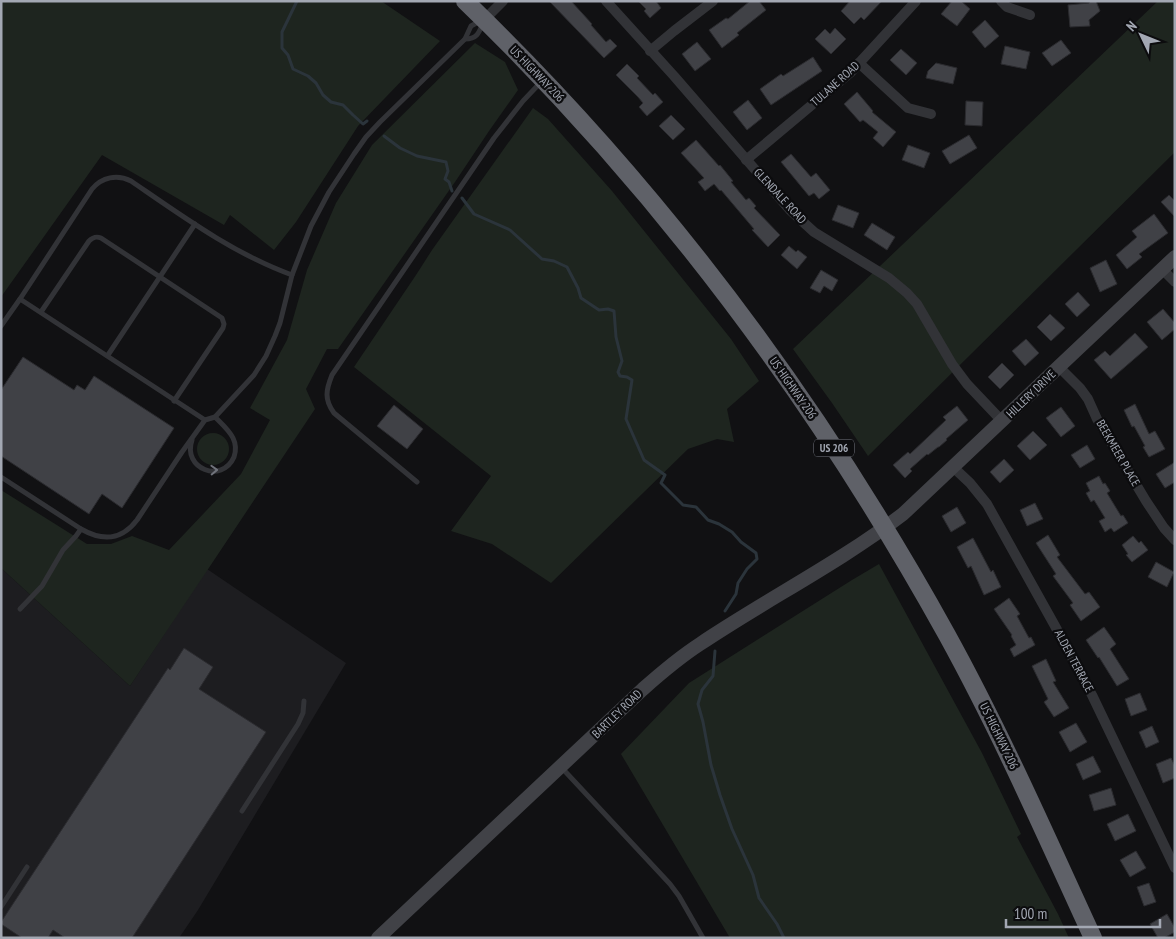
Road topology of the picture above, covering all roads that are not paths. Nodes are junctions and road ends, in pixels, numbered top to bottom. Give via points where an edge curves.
1 (465, 1) edge
2 (503, 1) edge
3 (606, 1) edge
4 (713, 1) edge
5 (916, 1) edge
6 (1001, 1) edge
7 (1030, 15) dead end
8 (484, 20) junction
9 (465, 39) junction
10 (650, 51) junction
11 (859, 63) junction
12 (543, 80) junction
13 (931, 114) dead end
14 (746, 160) junction
15 (195, 224) junction
16 (1175, 257) edge
17 (1162, 269) junction
18 (292, 275) junction
19 (160, 277) junction
20 (1175, 282) edge
21 (20, 298) junction
22 (42, 312) junction
23 (1, 326) edge
24 (108, 355) junction
25 (1059, 367) junction
26 (174, 400) junction
27 (215, 417) junction
28 (205, 420) junction
29 (1002, 421) junction
30 (193, 437) junction
31 (953, 467) junction
32 (1, 477) edge
33 (418, 482) dead end
34 (885, 528) junction
35 (81, 529) junction
36 (1175, 540) edge
37 (20, 609) dead end
38 (304, 701) dead end
39 (560, 767) junction
40 (242, 811) dead end
41 (27, 867) dead end
42 (1175, 868) edge
43 (1, 907) edge
44 (378, 938) edge
45 (703, 938) edge
46 (1093, 938) edge

1 - 8 highway, US HIGHWAY 206 / US 206
2 - 8 street
3 - 10 street, GLENDALE ROAD
4 - 10 street
5 - 11 street, TULANE ROAD
6 - 7 street via 1007,7
8 - 9 lane via 471,26
8 - 9 lane via 478,33 471,39
8 - 12 highway, US HIGHWAY 206 / US 206
9 - 18 lane via 366,137 329,192
10 - 14 street, GLENDALE ROAD
11 - 13 street via 908,108
11 - 14 street, TULANE ROAD
12 - 33 lane via 494,138 332,375 328,386 328,404 334,413
12 - 34 highway, US HIGHWAY 206 / US 206 via 635,183 732,303 822,430
14 - 29 street, GLENDALE ROAD via 814,232 889,278 917,304 952,364
15 - 18 lane via 234,248
15 - 19 lane
15 - 21 lane via 126,179 104,179 95,185
16 - 17 street, HILLERY DRIVE
17 - 20 street
17 - 25 street, HILLERY DRIVE
18 - 27 lane via 280,322 266,356 254,375
19 - 22 lane via 102,238 93,238
19 - 24 lane
19 - 26 lane via 224,321 223,328
21 - 22 lane
21 - 23 lane
22 - 24 lane
24 - 26 lane
25 - 29 street, HILLERY DRIVE
25 - 36 street, BEEKMEER PLACE via 1088,399 1146,501
26 - 28 lane
27 - 28 lane
30 -> 27 lane via 190,453 200,468 217,471 229,465 235,454 235,443
28 - 30 lane
29 - 31 street, HILLERY DRIVE
30 - 35 lane via 131,528 107,538
31 - 34 street, HILLERY DRIVE
31 - 42 street, ALDEN TERRACE via 987,504 1055,626
32 - 35 lane
34 - 39 street, BARTLEY ROAD via 685,654
34 - 46 highway, US HIGHWAY 206 / US 206 via 975,688
35 - 37 lane via 63,550 42,586
38 - 40 lane via 298,724
39 - 44 street, BARTLEY ROAD
39 - 45 lane via 670,884
41 - 43 lane

